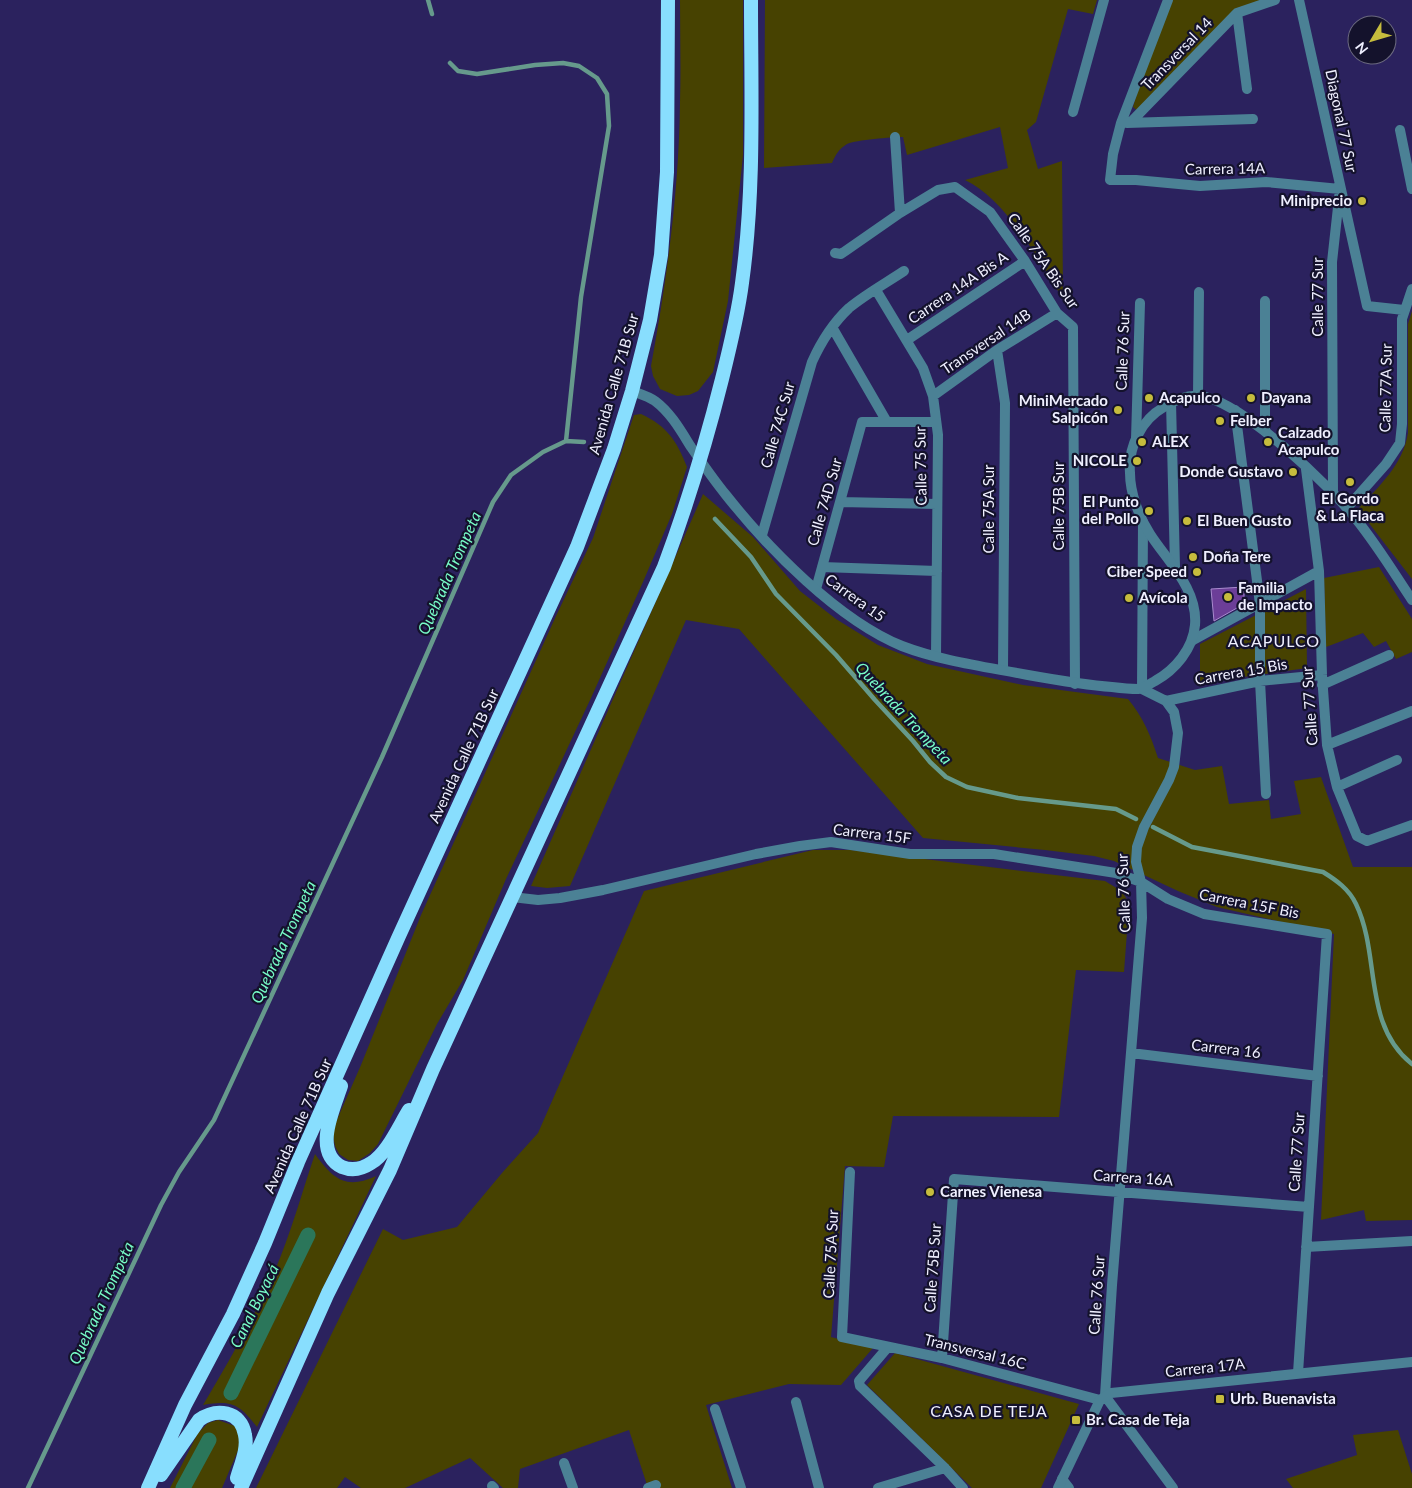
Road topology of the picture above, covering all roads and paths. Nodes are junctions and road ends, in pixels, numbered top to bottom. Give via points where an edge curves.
1 (668, 0) edge
2 (751, 0) edge
3 (1104, 0) edge
4 (1168, 0) edge
5 (1275, 0) edge
6 (1299, 0) edge
7 (1237, 14) junction
8 (1247, 89) dead end
9 (1073, 112) dead end
10 (1253, 119) dead end
11 (1126, 123) junction
12 (1400, 130) dead end
13 (895, 137) dead end
14 (1340, 189) junction
15 (1412, 189) edge
16 (900, 213) junction
17 (835, 253) dead end
18 (1025, 261) junction
19 (904, 271) dead end
20 (1412, 289) edge
21 (876, 290) junction
22 (1199, 292) dead end
23 (1265, 301) dead end
24 (1140, 303) dead end
25 (1404, 310) junction
26 (1057, 313) junction
27 (832, 327) junction
28 (1072, 328) joint
29 (907, 340) junction
30 (997, 350) junction
31 (632, 391) junction
32 (933, 396) junction
33 (1198, 396) junction
34 (1171, 402) junction
35 (1235, 410) junction
36 (887, 422) junction
37 (936, 422) junction
38 (1265, 431) junction
39 (1136, 439) junction
40 (700, 461) junction
41 (1306, 469) junction
42 (1334, 494) junction
43 (840, 502) junction
44 (937, 504) junction
45 (1347, 508) junction
46 (1143, 522) junction
47 (762, 535) junction
48 (822, 567) junction
49 (1175, 567) junction
50 (937, 571) junction
51 (1319, 571) junction
52 (816, 590) junction
53 (1412, 600) edge
54 (1260, 604) junction
55 (1193, 640) junction
56 (936, 656) junction
57 (1389, 656) dead end
58 (1003, 670) junction
59 (1322, 680) junction
60 (1260, 682) junction
61 (1075, 684) junction
62 (1142, 689) junction
63 (1166, 702) junction
64 (1412, 711) edge
65 (1326, 745) junction
66 (1397, 760) dead end
67 (1337, 787) junction
68 (1266, 794) dead end
69 (1412, 825) edge
70 (1141, 882) junction
71 (512, 897) junction
72 (1327, 934) joint
73 (362, 1021) junction
74 (1131, 1052) junction
75 (433, 1069) junction
76 (1318, 1076) junction
77 (850, 1172) dead end
78 (954, 1179) joint
79 (1120, 1192) junction
80 (1309, 1207) junction
81 (1412, 1241) edge
82 (1306, 1247) junction
83 (842, 1337) joint
84 (888, 1347) junction
85 (942, 1358) junction
86 (1412, 1362) edge
87 (1298, 1373) junction
88 (1103, 1398) junction
89 (796, 1402) dead end
90 (715, 1409) dead end
91 (564, 1463) dead end
92 (945, 1468) junction
93 (1060, 1484) edge
94 (148, 1488) edge
95 (152, 1488) edge
96 (234, 1488) edge
97 (241, 1488) edge
98 (573, 1488) edge
99 (741, 1488) edge
100 (819, 1488) edge
101 (878, 1488) edge
102 (962, 1488) edge
103 (1069, 1488) edge
104 (1173, 1488) edge

1 - 31 highway, Avenida Calle 71B Sur via 665,215 650,320
2 - 40 highway via 751,169 742,283 729,351
3 - 9 street
4 - 11 street
5 - 7 street, Transversal 14
6 - 14 street, Diagonal 77 Sur
7 - 8 street
7 - 11 street, Transversal 14
10 - 11 street
11 - 14 street, Carrera 14A via 1113,154 1110,180 1200,186 1266,182
12 - 15 street
13 - 16 street
14 - 25 street, Diagonal 77 Sur via 1367,306
14 - 42 street, Calle 77 Sur via 1332,262
16 - 17 street via 841,254
16 - 18 street, Calle 75A Bis Sur via 938,190 955,188 990,212
18 - 26 street, Calle 75A Bis Sur
18 - 29 street, Carrera 14A Bis A
19 - 21 street, Calle 74C Sur
20 - 25 street, Calle 77A Sur
21 - 27 street, Calle 74C Sur via 850,307
21 - 29 street, Calle 75 Sur
22 - 33 street
23 - 38 street
24 - 39 street, Calle 76 Sur
25 - 45 street, Calle 77A Sur via 1400,443
26 - 28 street, Calle 75A Bis Sur
26 - 30 street, Transversal 14B
27 - 36 street
27 - 47 street, Calle 74C Sur via 812,362
28 - 61 street, Calle 75B Sur
29 - 32 street, Calle 75 Sur via 923,368
30 - 32 street, Transversal 14B
30 - 58 street, Calle 75A Sur via 1005,403
31 - 40 street, Carrera 15 via 650,398 664,409
31 - 73 highway, Avenida Calle 71B Sur via 602,484 577,547
32 - 37 street, Calle 75 Sur
33 - 34 street
33 - 35 street via 1208,397
34 - 39 street via 1151,418
34 - 49 street
35 - 38 street
35 - 54 street
36 - 37 street
36 - 43 street, Calle 74D Sur via 862,422
37 - 44 street, Calle 75 Sur
38 - 41 street
39 - 46 street, Calle 76 Sur via 1130,474 1132,491
40 - 47 street, Carrera 15
40 - 71 highway via 664,566
41 - 42 street
41 - 51 street, Calle 77 Sur
42 - 45 street
43 - 44 street
43 - 48 street, Calle 74D Sur
44 - 50 street, Calle 75 Sur
45 - 53 street
46 - 49 street
46 - 62 street, Calle 76 Sur
47 - 52 street, Carrera 15
48 - 50 street
48 - 52 street, Calle 74D Sur
49 - 55 street via 1194,609
50 - 56 street, Calle 75 Sur
51 - 54 street
51 - 59 street, Calle 77 Sur
52 - 56 street, Carrera 15 via 883,637
54 - 55 street
54 - 60 street
55 - 62 street via 1169,673
56 - 58 street, Carrera 15
57 - 59 street, Carrera 15 Bis
58 - 61 street, Carrera 15
59 - 60 street, Carrera 15 Bis
59 - 65 street, Calle 77 Sur
60 - 63 street, Carrera 15 Bis
60 - 68 street
61 - 62 street, Carrera 15
62 - 63 street
63 - 70 street, Calle 76 Sur via 1174,712 1178,733 1174,766 1137,847 1136,862
64 - 65 street
65 - 67 street, Calle 77 Sur
66 - 67 street
67 - 69 street, Calle 77 Sur via 1357,836 1367,842
70 - 71 street, Carrera 15F via 1116,872 994,854 910,854 831,842 756,854 560,898
70 - 72 street, Carrera 15F Bis via 1168,899 1204,914
70 - 74 street, Calle 76 Sur via 1142,918
71 - 75 highway
72 - 76 street, Calle 77 Sur
73 - 75 highway via 327,1134 329,1154 338,1165 360,1169 378,1158
73 - 94 highway, Avenida Calle 71B Sur via 233,1314 185,1405
74 - 76 street, Carrera 16
74 - 79 street, Calle 76 Sur
75 - 97 highway via 390,1170 328,1293
76 - 80 street, Calle 77 Sur
77 - 83 street, Calle 75A Sur
78 - 79 street, Carrera 16A
78 - 85 street, Calle 75B Sur
79 - 80 street, Carrera 16A
79 - 88 street, Calle 76 Sur
80 - 82 street, Calle 77 Sur
81 - 82 street
82 - 87 street, Calle 77 Sur
83 - 84 street, Transversal 16C
84 - 85 street, Transversal 16C
84 - 92 street via 859,1383
85 - 88 street, Transversal 16C
86 - 87 street, Carrera 17A
87 - 88 street, Carrera 17A via 1111,1394
88 - 93 street
88 - 104 street
89 - 100 street
90 - 99 street
91 - 98 street
92 - 101 street
92 - 102 street
93 - 103 street
95 - 96 highway via 194,1426 206,1415 222,1412 236,1418 246,1435 244,1456

